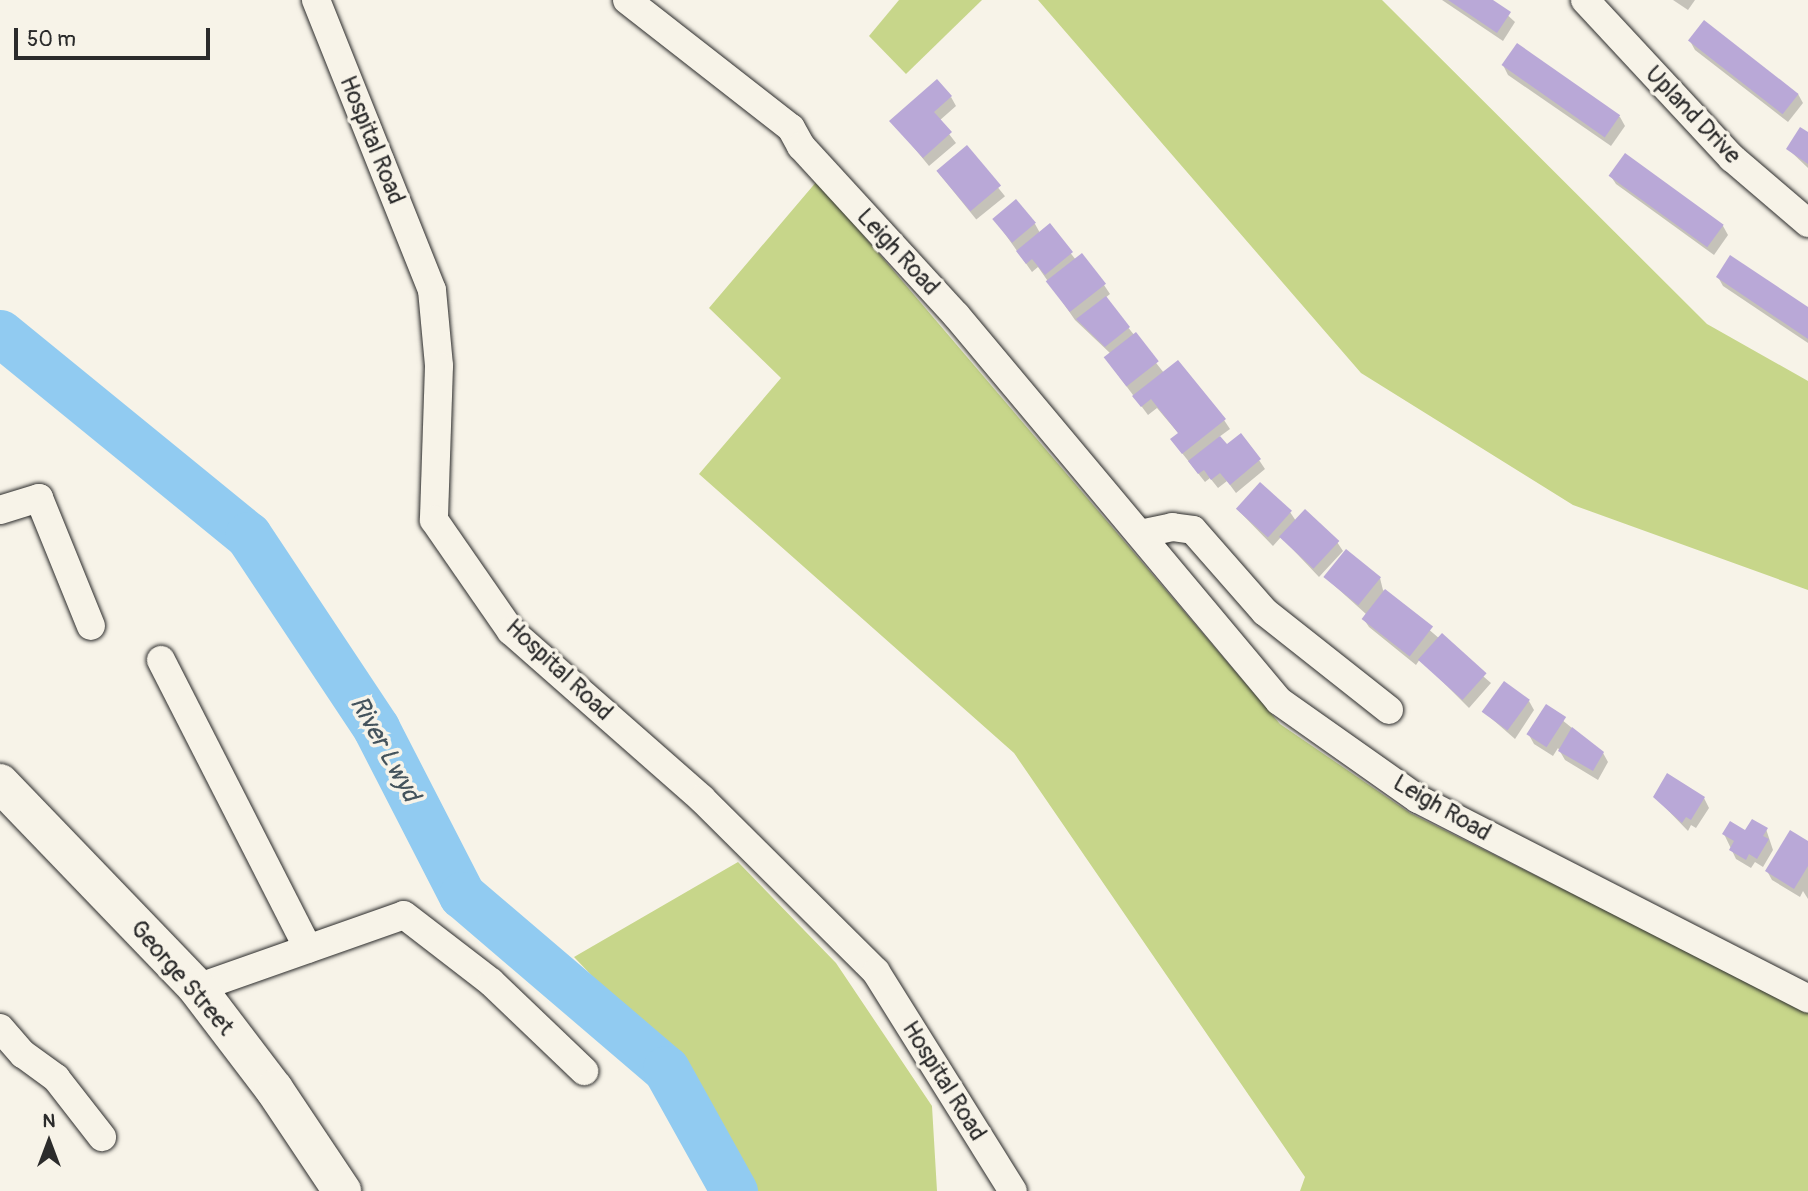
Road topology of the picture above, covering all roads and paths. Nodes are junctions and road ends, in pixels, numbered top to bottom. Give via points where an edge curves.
1 (316, 0) edge
2 (627, 0) edge
3 (1585, 0) edge
4 (1808, 223) edge
5 (0, 509) edge
6 (1140, 534) junction
7 (91, 625) dead end
8 (161, 660) dead end
9 (1390, 710) dead end
10 (5, 797) edge
11 (308, 949) junction
12 (197, 988) junction
13 (1808, 999) edge
14 (0, 1028) edge
15 (584, 1071) dead end
16 (102, 1137) dead end
17 (342, 1191) edge
18 (1013, 1191) edge

1 - 18 street, Hospital Road via 432,290 439,366 435,520 511,631 702,799 876,972
2 - 6 street, Leigh Road via 791,128 801,146 956,315
3 - 4 street, Upland Drive via 1732,158
5 - 7 street via 38,498
6 - 9 street via 1172,527 1193,530 1265,612
6 - 13 street, Leigh Road via 1279,701 1418,799
8 - 11 street
10 - 12 main road, George Street
11 - 12 street
11 - 15 street via 404,915 491,982
12 - 17 main road, George Street
14 - 16 street via 23,1054 56,1078

